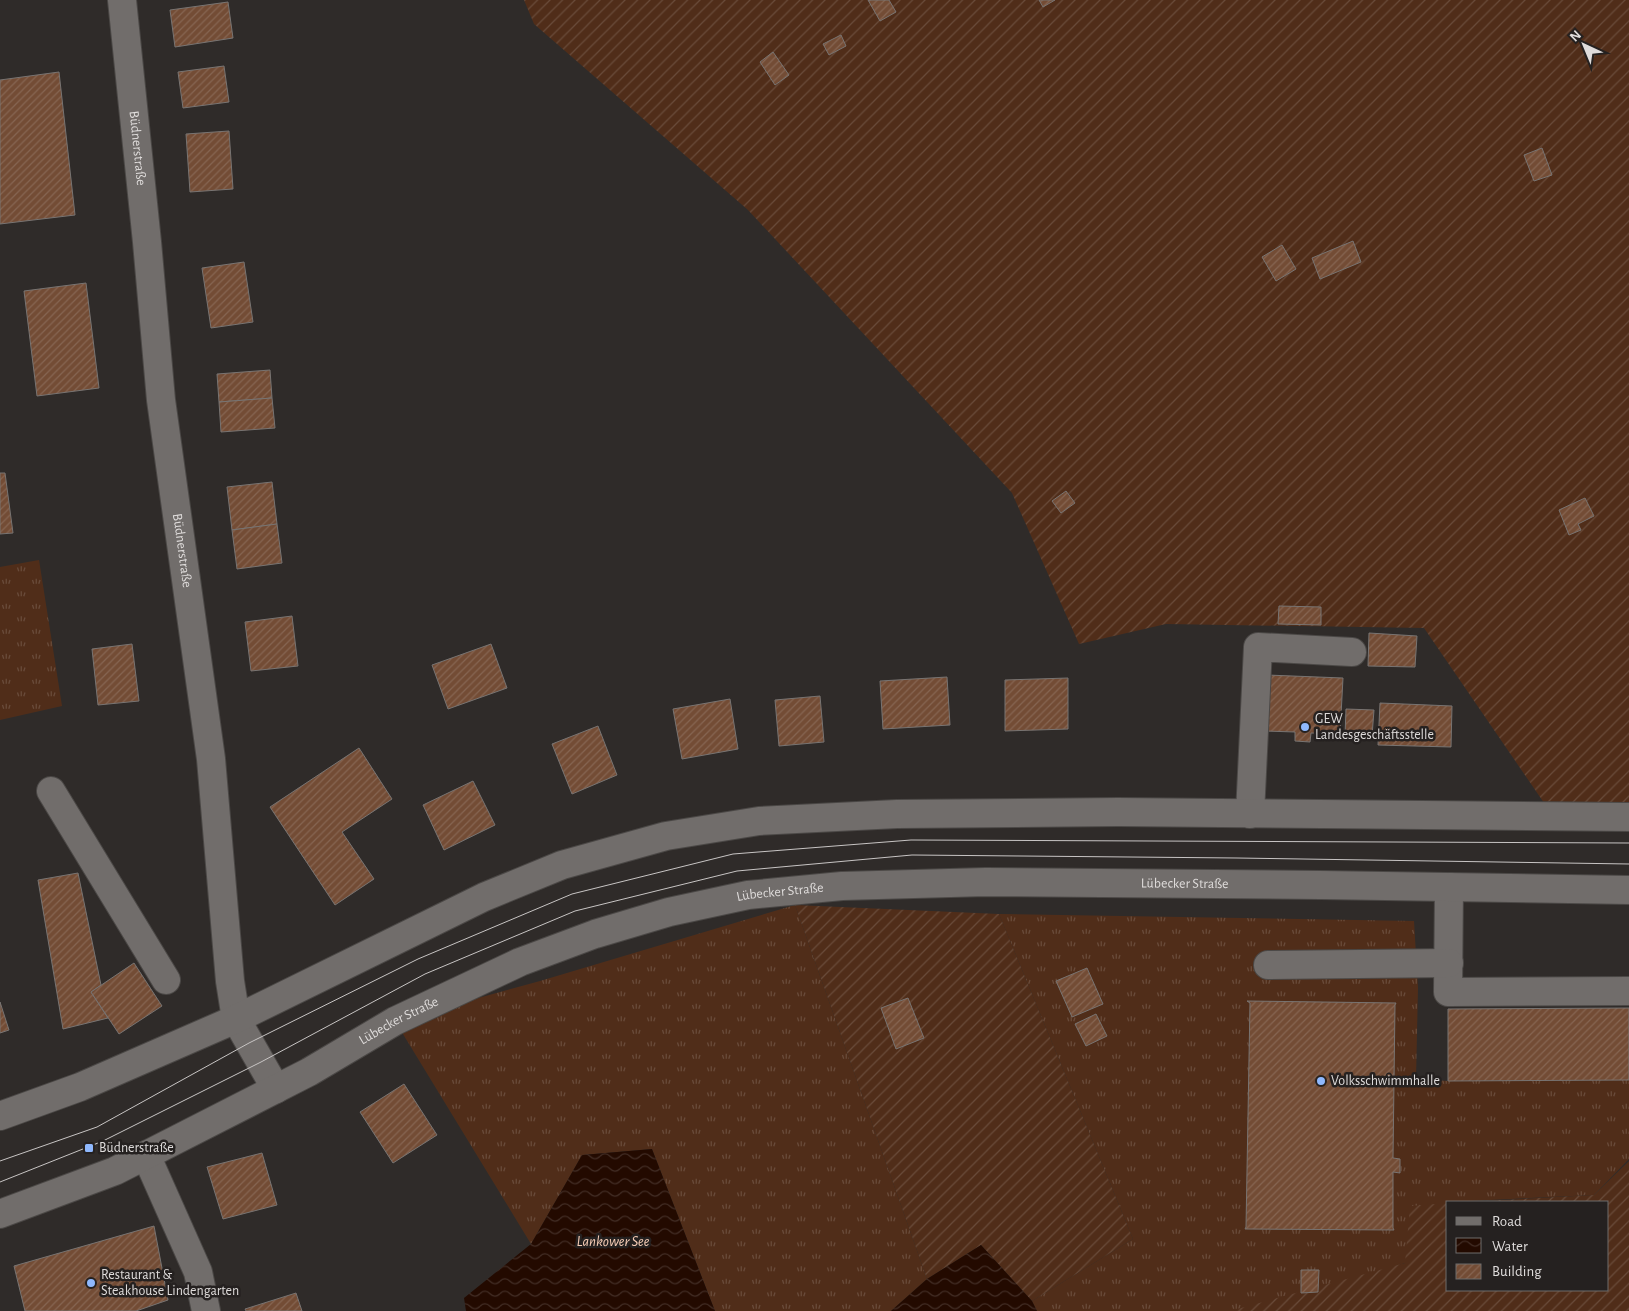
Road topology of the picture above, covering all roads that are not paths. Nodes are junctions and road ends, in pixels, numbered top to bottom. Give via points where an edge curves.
1 (122, 0) edge
2 (1352, 652) dead end
3 (51, 791) dead end
4 (1250, 814) junction
5 (1629, 817) edge
6 (1449, 887) junction
7 (1629, 890) edge
8 (1449, 963) junction
9 (1268, 965) dead end
10 (166, 980) dead end
11 (1629, 991) edge
12 (236, 1019) junction
13 (276, 1090) junction
14 (0, 1116) edge
15 (146, 1155) junction
16 (0, 1214) edge
17 (206, 1311) edge

1 - 12 street, Büdnerstraße via 161,400 210,759
2 - 4 street via 1258,647
3 - 10 street
4 - 5 street
4 - 12 street via 897,814 759,821 666,836 562,865 484,897
6 - 7 street, Lübecker Straße
6 - 8 street
6 - 13 street, Lübecker Straße via 986,882 842,886 748,895 669,912 595,934 520,962 395,1021
8 - 9 street
8 - 11 street via 1448,992
12 - 13 street, Büdnerstraße
12 - 14 street via 80,1088
13 - 15 street, Lübecker Straße
15 - 16 street, Lübecker Straße
15 - 17 street via 198,1272

